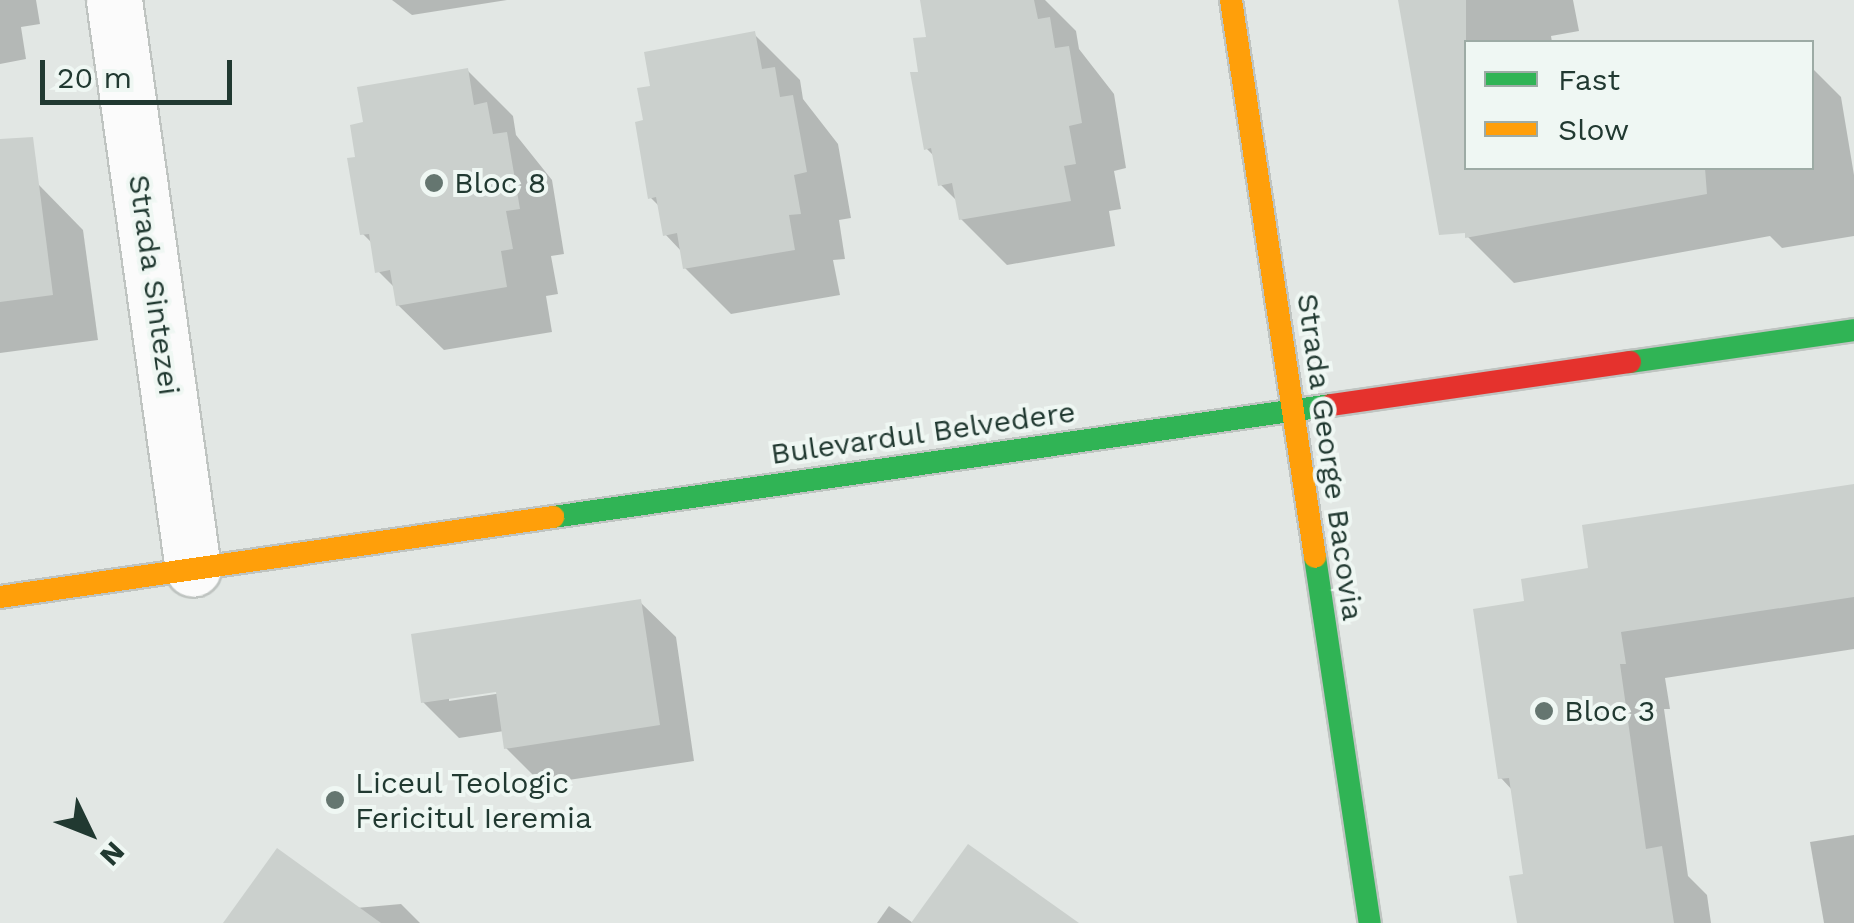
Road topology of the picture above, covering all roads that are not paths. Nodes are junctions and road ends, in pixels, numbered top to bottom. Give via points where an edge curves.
1 (114, 0) edge
2 (1231, 0) edge
3 (1854, 330) edge
4 (1293, 410) junction
5 (193, 569) junction
6 (0, 597) edge
7 (1370, 923) edge

1 - 5 street, Strada Sintezei
2 - 4 street, Strada George Bacovia
3 - 4 street, Bulevardul Belvedere
4 - 5 street, Bulevardul Belvedere
4 - 7 street, Strada George Bacovia
5 - 6 street, Bulevardul Belvedere

